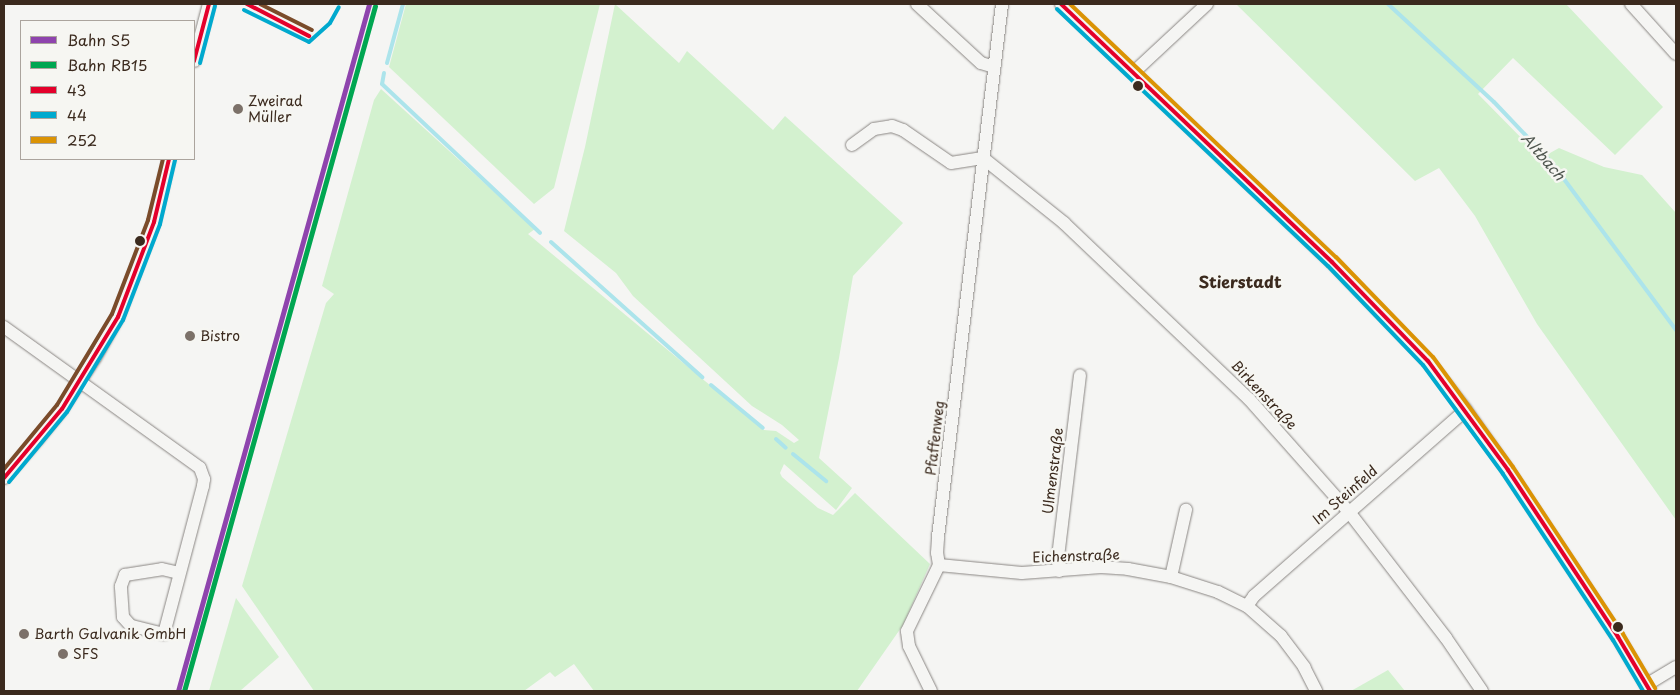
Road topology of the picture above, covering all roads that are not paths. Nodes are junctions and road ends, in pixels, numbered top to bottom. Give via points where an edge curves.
1 (209, 4) edge
2 (917, 4) edge
3 (1002, 4) edge
4 (1060, 4) edge
5 (1207, 4) edge
6 (1631, 4) edge
7 (1676, 54) edge
8 (195, 57) edge
9 (994, 67) junction
10 (1134, 72) junction
11 (852, 145) dead end
12 (983, 158) junction
13 (169, 160) edge
14 (4, 327) edge
15 (1080, 375) dead end
16 (81, 382) junction
17 (1466, 410) junction
18 (4, 478) edge
19 (1186, 510) dead end
20 (1349, 512) junction
21 (939, 565) junction
22 (1058, 571) junction
23 (179, 573) junction
24 (1171, 577) junction
25 (1247, 606) junction
26 (1676, 667) edge
27 (1648, 688) edge
28 (931, 691) edge
29 (1316, 691) edge
30 (1482, 691) edge

1 - 8 street
2 - 9 street via 981,64
3 - 9 street, Pfaffenweg
4 - 10 street
5 - 10 street
6 - 7 street
9 - 12 street, Pfaffenweg
10 - 17 street via 1380,309 1422,354
11 - 12 street via 874,129 892,126 951,163
12 - 20 street, Birkenstraße via 1064,223 1238,388
12 - 21 street, Pfaffenweg via 938,537
13 - 16 street via 154,222 136,274 114,324
14 - 16 street
15 - 22 street, Ulmenstraße
16 - 18 street
16 - 23 street via 196,464 202,474 203,486
17 - 20 street, Im Steinfeld
17 - 27 street via 1570,564
19 - 24 street
20 - 25 street, Im Steinfeld via 1254,596
20 - 30 street, Birkenstraße via 1446,638
21 - 22 street, Eichenstraße via 1022,573
21 - 28 street, Pfaffenweg via 907,631 909,646
22 - 24 street, Eichenstraße via 1119,568
23 - 23 street via 162,569 125,575 120,586 123,617 131,626 164,634
24 - 25 street, Eichenstraße via 1218,592
25 - 29 street, Eichenstraße via 1294,651
26 - 27 street

